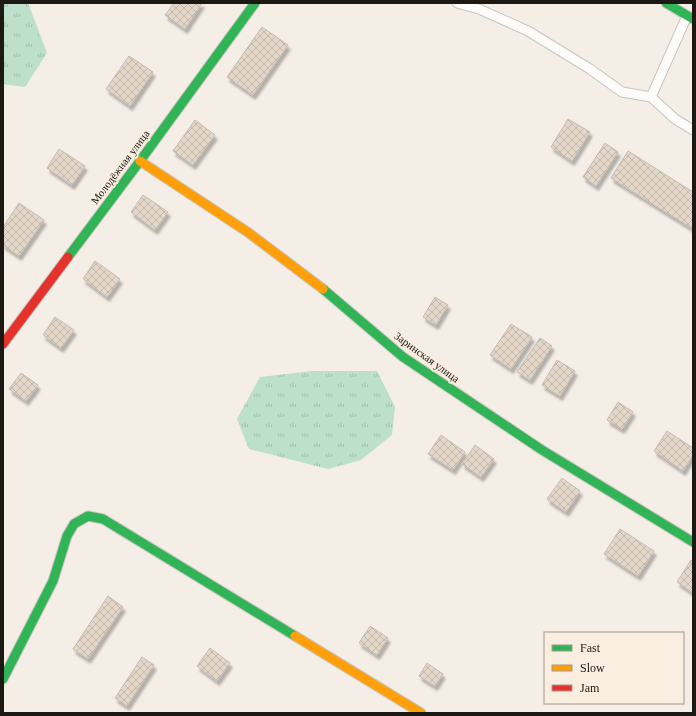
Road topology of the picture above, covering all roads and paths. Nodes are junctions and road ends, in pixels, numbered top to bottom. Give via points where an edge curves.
1 (255, 3) edge
2 (457, 3) edge
3 (666, 3) edge
4 (690, 17) edge
5 (651, 97) junction
6 (693, 130) edge
7 (140, 161) junction
8 (3, 344) edge
9 (693, 542) edge
10 (3, 679) edge
11 (421, 713) edge

1 - 7 street, Молодёжная улица
2 - 5 lane via 479,9 528,31 622,92
3 - 4 street
4 - 5 lane
5 - 6 lane via 675,119
7 - 8 street, Молодёжная улица
7 - 9 street, Заринская улица via 262,242 325,290 403,357 542,450
10 - 11 street via 53,580 67,536 74,524 88,516 103,519

